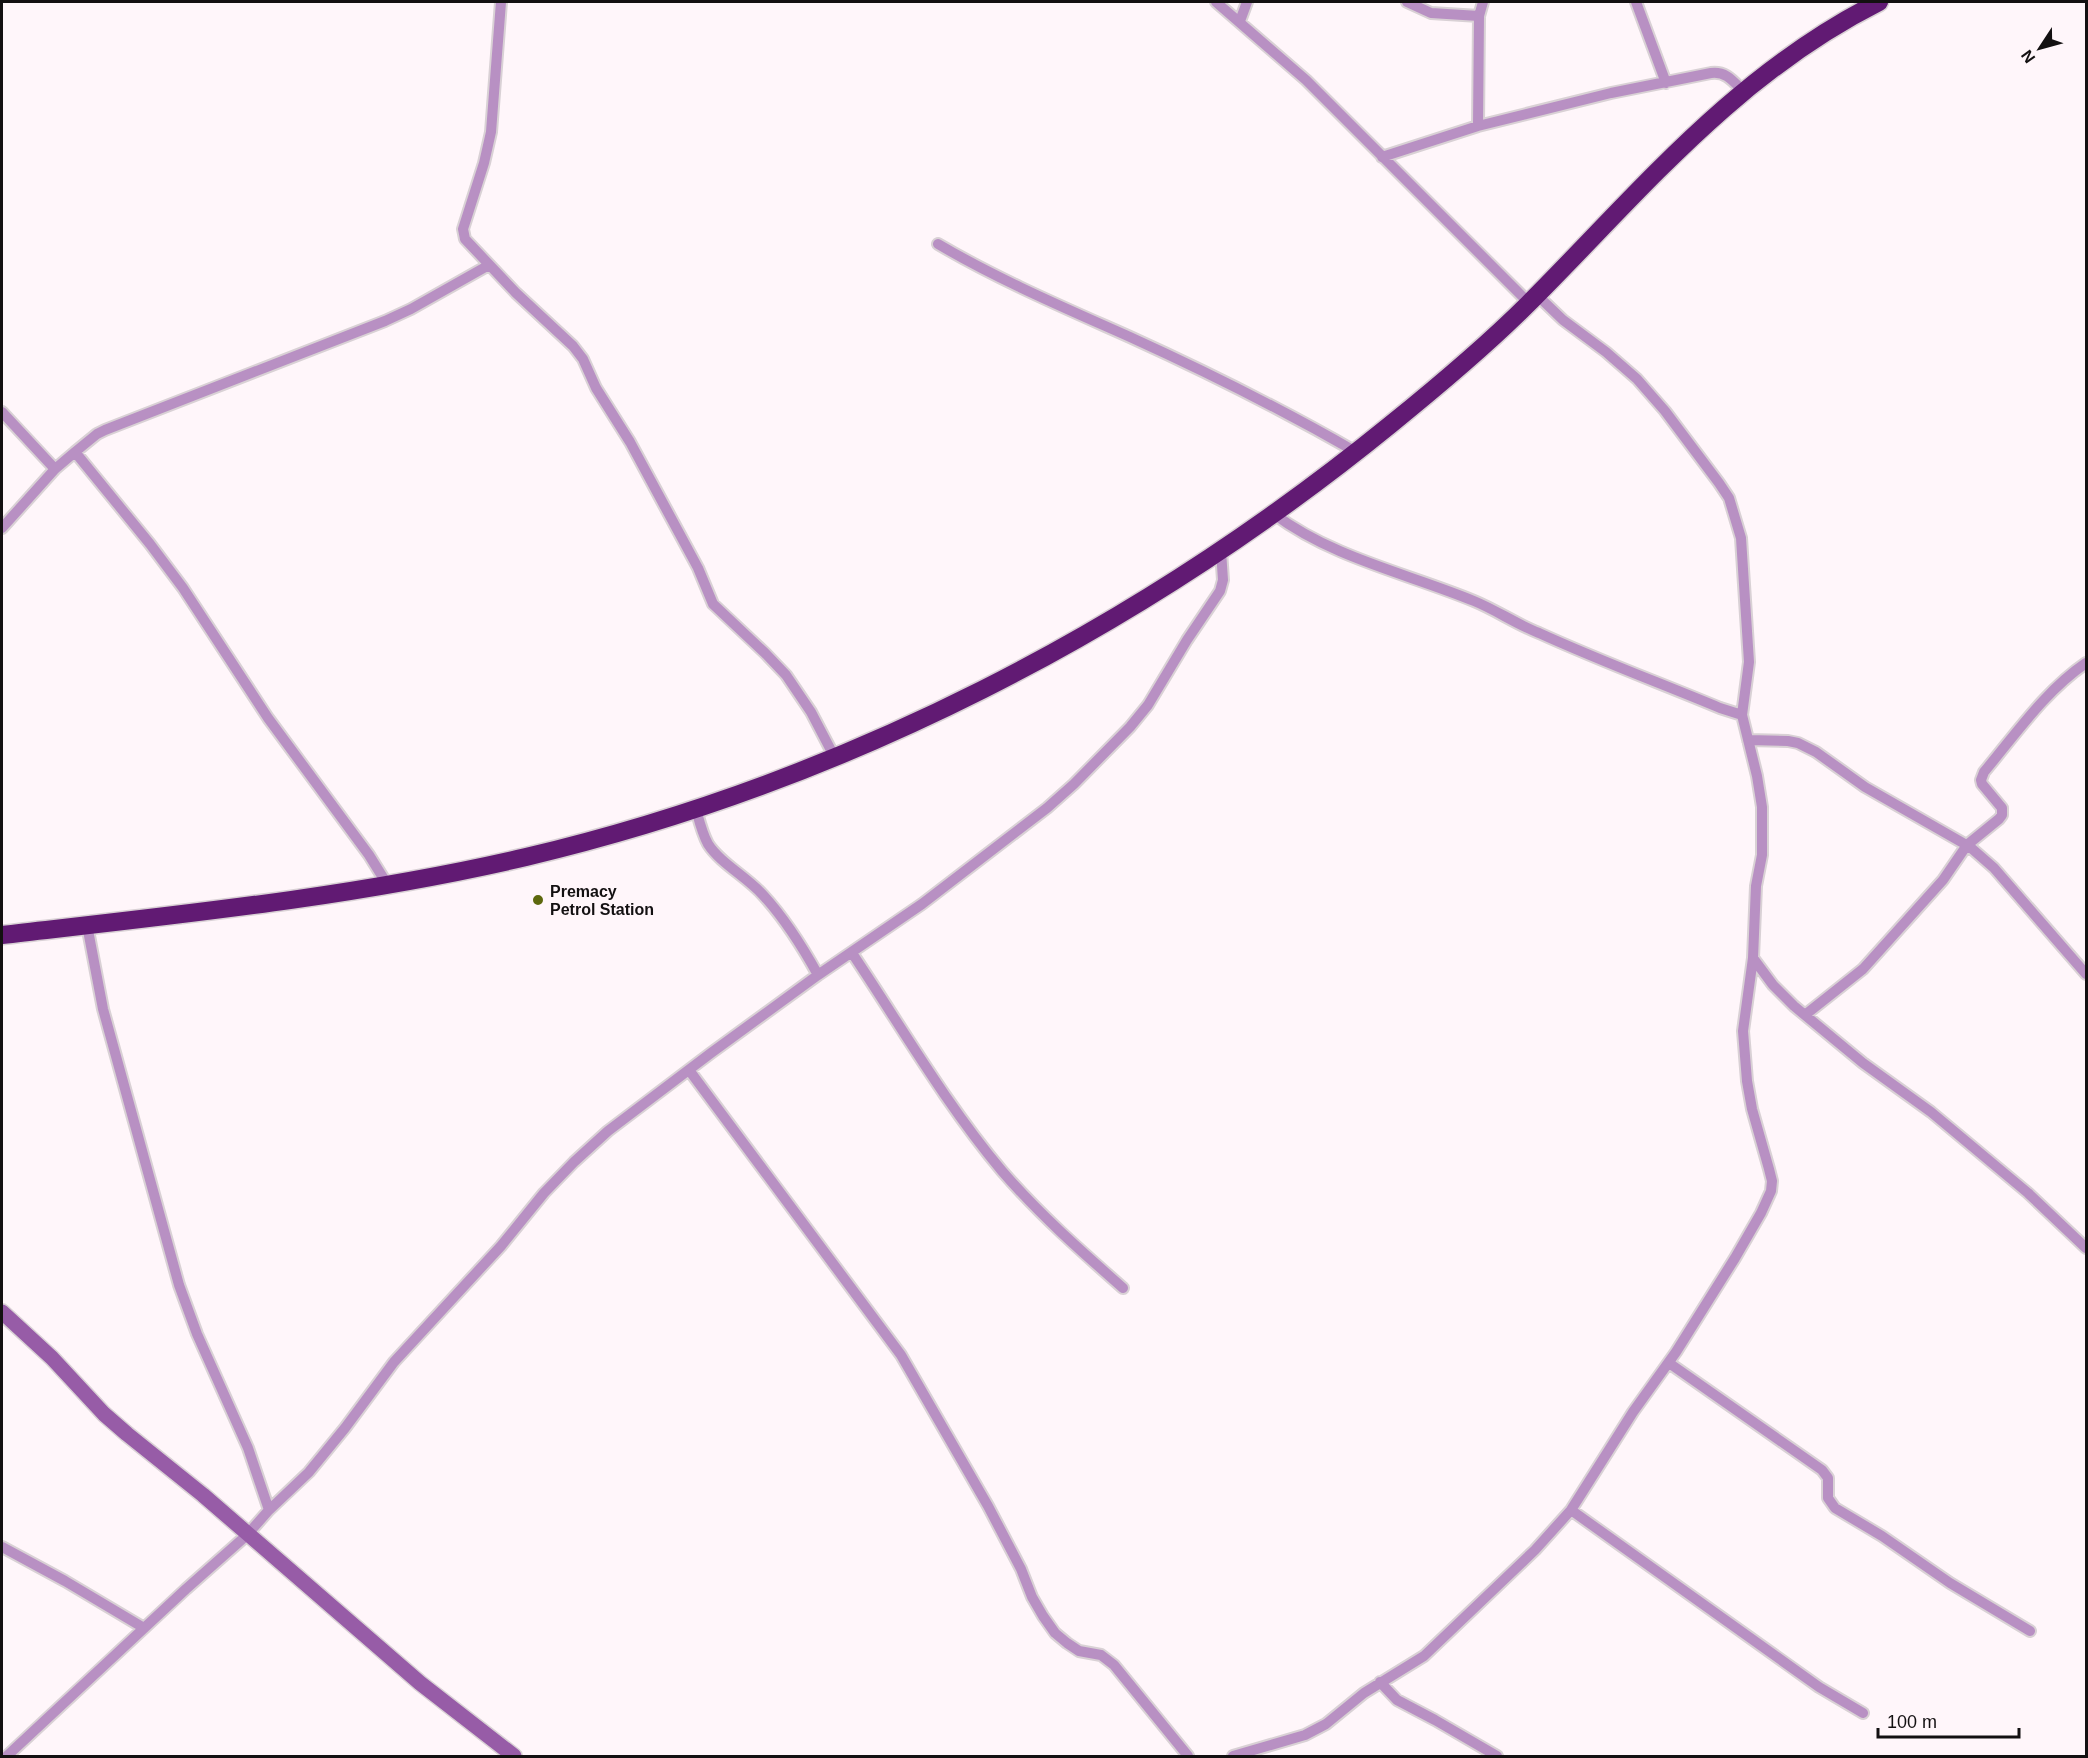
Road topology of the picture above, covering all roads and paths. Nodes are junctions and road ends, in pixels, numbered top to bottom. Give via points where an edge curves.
1 (501, 2) edge
2 (1216, 2) edge
3 (1247, 2) edge
4 (1407, 2) edge
5 (1483, 2) edge
6 (1636, 2) edge
7 (1879, 2) edge
8 (1479, 16) junction
9 (1240, 21) junction
10 (1666, 83) junction
11 (1743, 91) junction
12 (1478, 126) junction
13 (1382, 157) junction
14 (938, 244) dead end
15 (489, 266) junction
16 (1533, 299) junction
17 (2, 412) edge
18 (75, 452) junction
19 (1356, 452) junction
20 (55, 469) junction
21 (1274, 514) junction
22 (2, 528) edge
23 (1221, 551) junction
24 (2086, 663) edge
25 (1742, 715) junction
26 (1748, 740) junction
27 (835, 758) junction
28 (696, 809) junction
29 (1967, 845) junction
30 (387, 884) junction
31 (87, 925) junction
32 (2, 935) edge
33 (852, 953) junction
34 (1753, 958) junction
35 (2086, 974) edge
36 (818, 975) junction
37 (1805, 1015) junction
38 (689, 1070) junction
39 (2086, 1248) edge
40 (1123, 1288) dead end
41 (2, 1312) edge
42 (1669, 1362) junction
43 (269, 1510) junction
44 (1571, 1510) junction
45 (247, 1534) junction
46 (2, 1547) edge
47 (144, 1628) junction
48 (2030, 1631) dead end
49 (1380, 1682) junction
50 (1863, 1713) dead end
51 (6, 1756) edge
52 (514, 1756) edge
53 (1188, 1756) edge
54 (1233, 1756) edge
55 (1497, 1756) edge

1 - 15 street via 491,132 463,229 468,244
2 - 9 street
3 - 9 street
4 - 8 street via 1431,13
5 - 8 street
6 - 10 street
7 - 11 highway via 1820,36
8 - 12 street
9 - 13 street via 1306,80
10 - 11 street via 1716,72 1726,75
10 - 12 street
11 - 16 highway via 1639,188
12 - 13 street
13 - 16 street
14 - 19 street via 1289,414
15 - 18 street via 411,309 105,430
15 - 27 street via 583,359 698,568 713,604 786,675
16 - 19 highway via 1474,354
16 - 25 street via 1637,379 1729,498 1741,538 1748,632 1748,679
17 - 20 street
18 - 20 street
18 - 30 street via 183,588 268,718
19 - 21 highway
20 - 22 street
21 - 23 highway
21 - 25 street via 1297,531 1331,547 1474,601 1577,650
23 - 27 highway via 1040,660
23 - 33 street via 1220,591 1130,727 1047,807
24 - 29 street via 2048,694 1984,772 1981,780 2003,811 1994,824
25 - 26 street
26 - 29 street via 1788,741 1807,747 1865,787
26 - 34 street via 1760,796 1763,836
27 - 28 highway
28 - 30 highway via 528,856
28 - 36 street via 711,849 749,880 777,912
29 - 35 street via 1994,868
29 - 37 street via 1943,880 1863,969
30 - 31 highway
31 - 32 highway
31 - 43 street via 103,1009 179,1285 248,1448
33 - 36 street
33 - 40 street via 950,1102 1003,1171 1072,1243
34 - 37 street via 1773,986
34 - 42 street via 1743,1031 1744,1054 1771,1191 1735,1258
36 - 38 street
37 - 39 street via 1943,1121
38 - 43 street via 608,1131 554,1182 394,1362 325,1454
38 - 53 street via 896,1346 993,1515 1042,1616 1055,1633 1079,1651 1107,1658
41 - 45 street via 104,1414
42 - 44 street
42 - 48 street via 1822,1470 1828,1478 1828,1498 1835,1508
43 - 45 street
44 - 49 street via 1436,1646
44 - 50 street via 1819,1687
45 - 47 street
45 - 52 street via 420,1683
46 - 47 street
47 - 51 street
49 - 54 street via 1315,1731
49 - 55 street via 1406,1706

